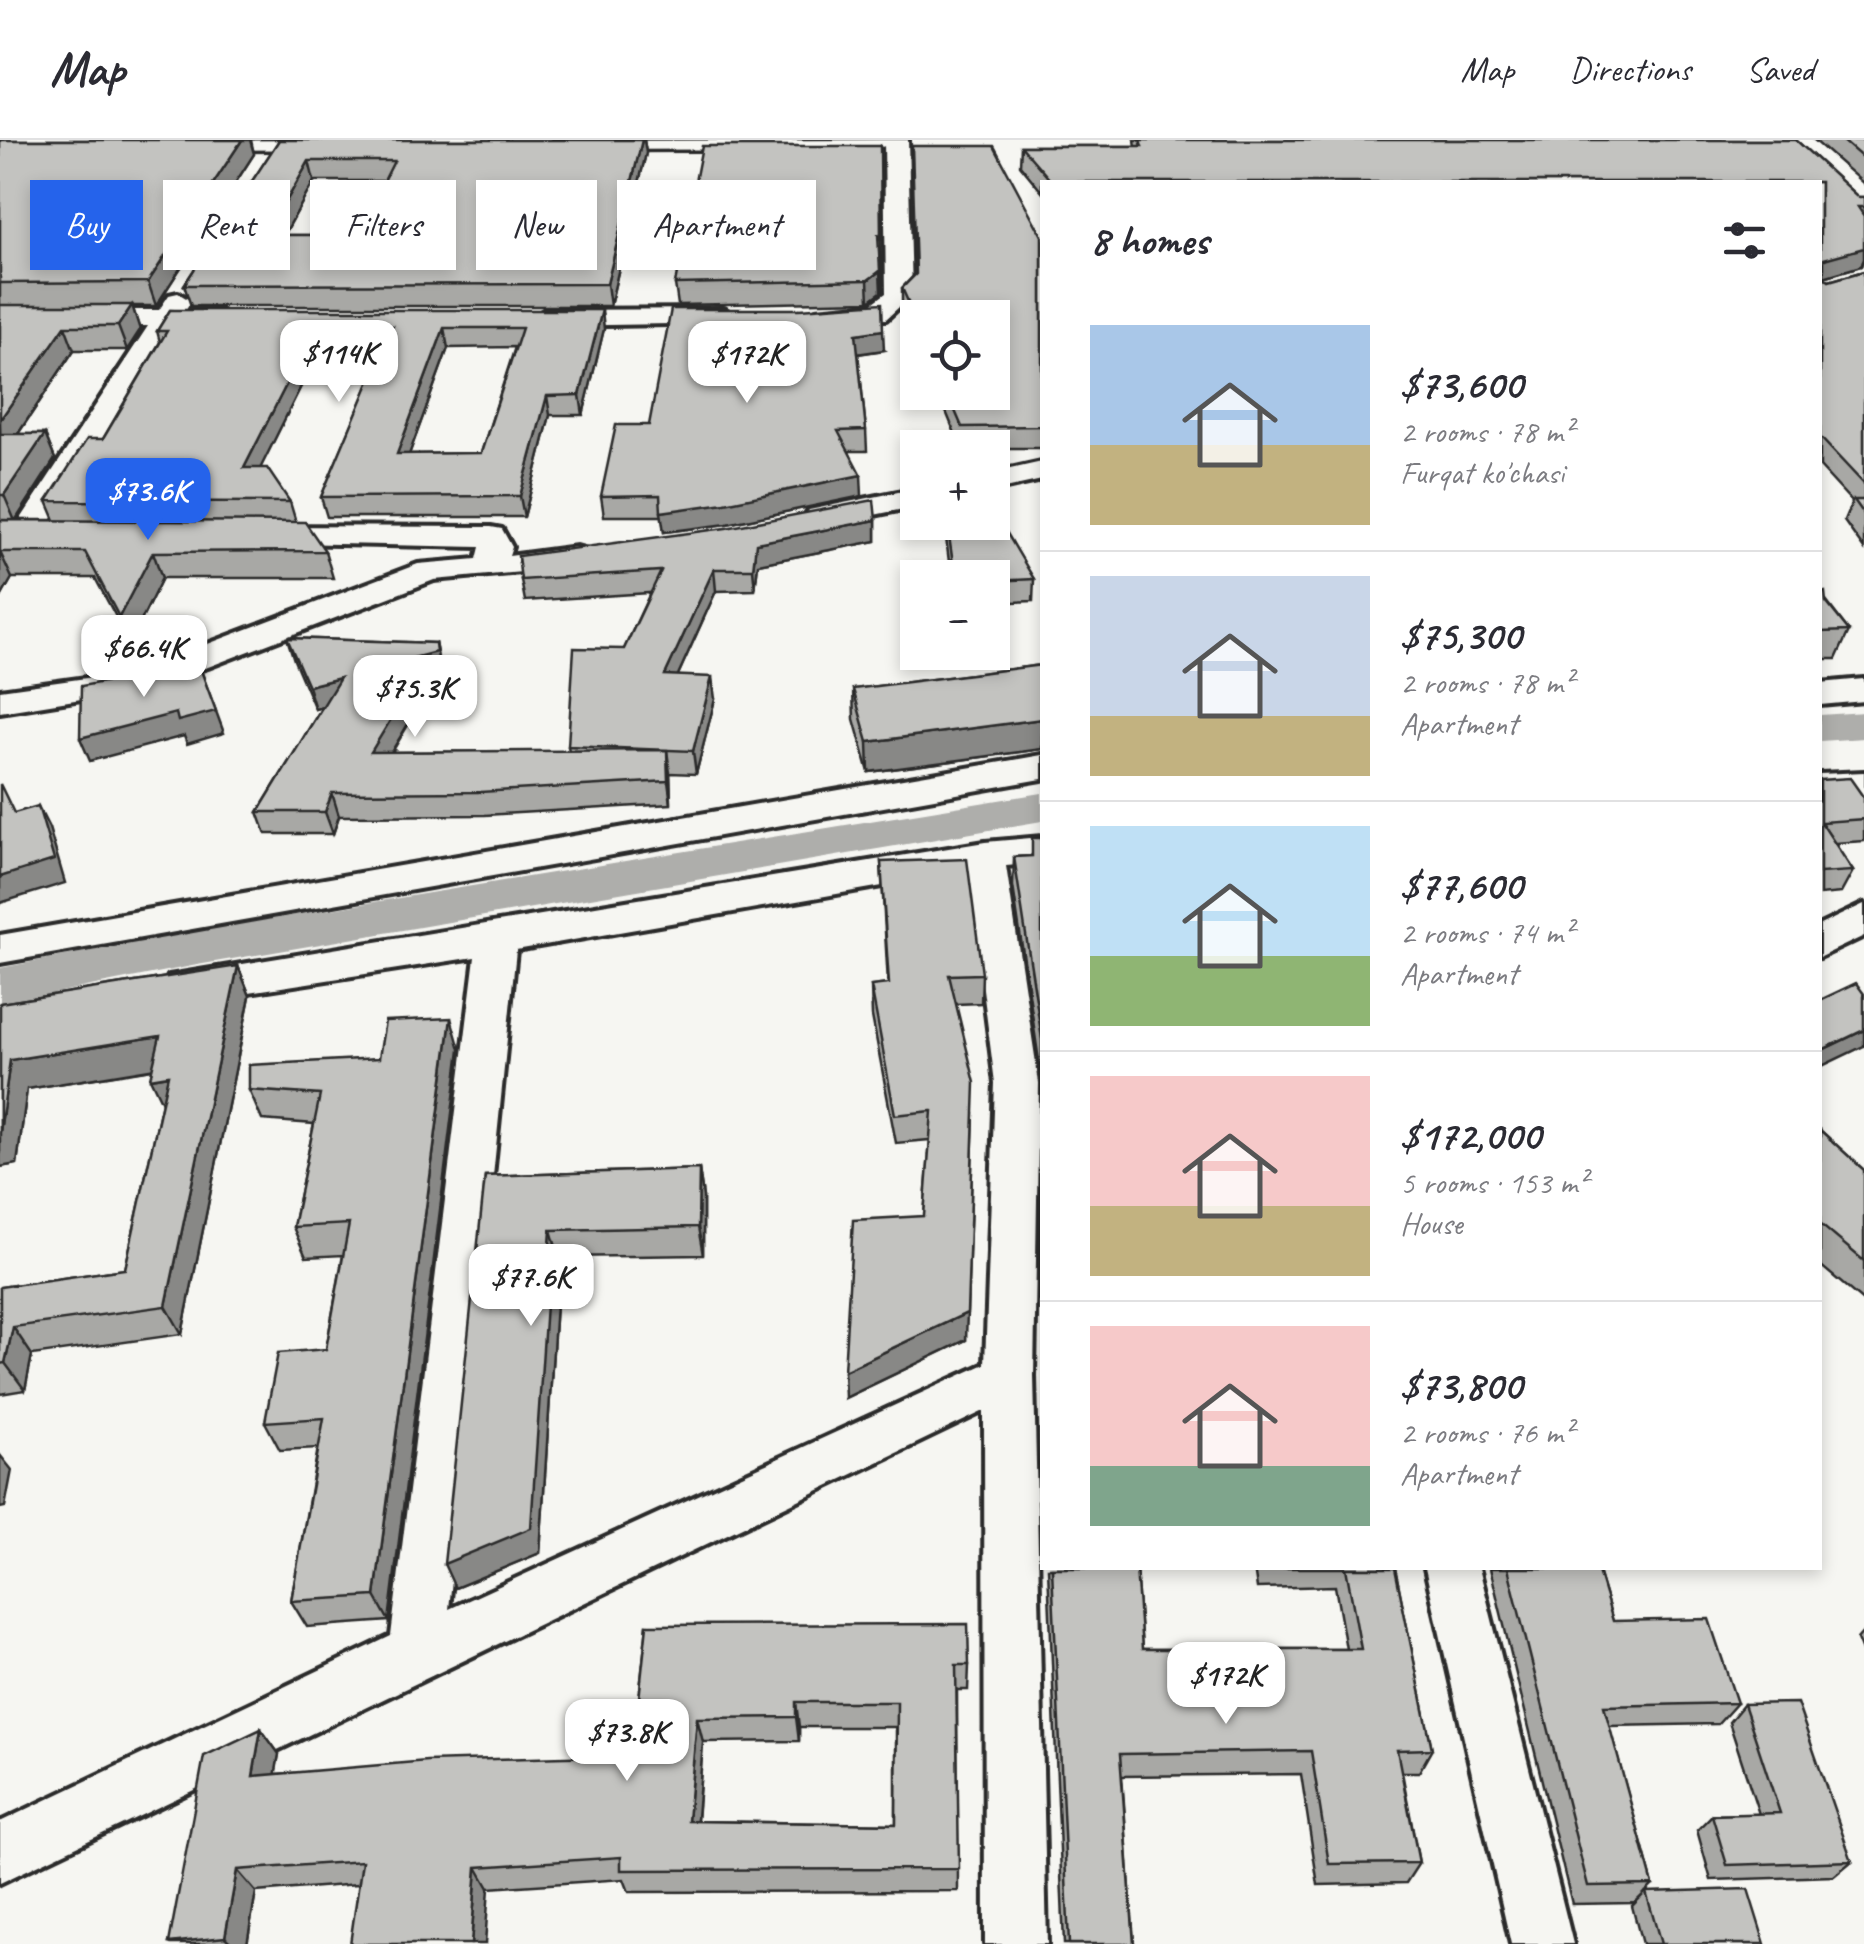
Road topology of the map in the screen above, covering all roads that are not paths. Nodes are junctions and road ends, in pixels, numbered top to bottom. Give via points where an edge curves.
1 (280, 140) edge
2 (376, 140) edge
3 (874, 140) edge
4 (896, 140) edge
5 (140, 141) edge
6 (535, 141) edge
7 (259, 172) edge
8 (188, 286) edge
9 (742, 317) edge
10 (801, 317) edge
11 (0, 318) edge
12 (168, 318) junction
13 (247, 318) edge
14 (524, 318) edge
15 (1040, 471) edge
16 (1010, 478) edge
17 (900, 501) edge
18 (782, 526) edge
19 (14, 534) edge
20 (66, 534) edge
21 (220, 535) edge
22 (600, 554) edge
23 (490, 568) junction
24 (1864, 690) edge
25 (1822, 694) edge
26 (0, 701) edge
27 (1040, 767) edge
28 (1864, 784) edge
29 (1822, 786) edge
30 (1040, 850) edge
31 (985, 856) junction
32 (1861, 926) edge
33 (497, 939) junction
34 (1822, 942) edge
35 (0, 948) edge
36 (153, 992) edge
37 (1008, 1376) junction
38 (1452, 1570) edge
39 (417, 1652) junction
40 (0, 1854) edge
41 (1016, 1944) edge
42 (1542, 1944) edge

1 - 2 main road
1 - 5 main road
1 - 7 street
3 - 6 main road
4 - 10 street via 899,295 877,313
8 - 12 street
9 - 14 street
11 - 12 street
12 - 13 street
12 - 19 street
15 - 16 street
17 - 18 street
19 - 20 street
21 - 23 street via 490,536 496,547
22 - 23 street
23 - 26 street via 429,571 392,582 119,684
24 - 25 street
27 - 35 street
28 - 29 street
30 - 31 street
31 - 33 street
31 - 37 street via 1017,1083
32 - 34 street
33 - 36 street
33 - 39 street
37 - 39 street
37 - 41 street
38 - 42 street
39 - 40 street

